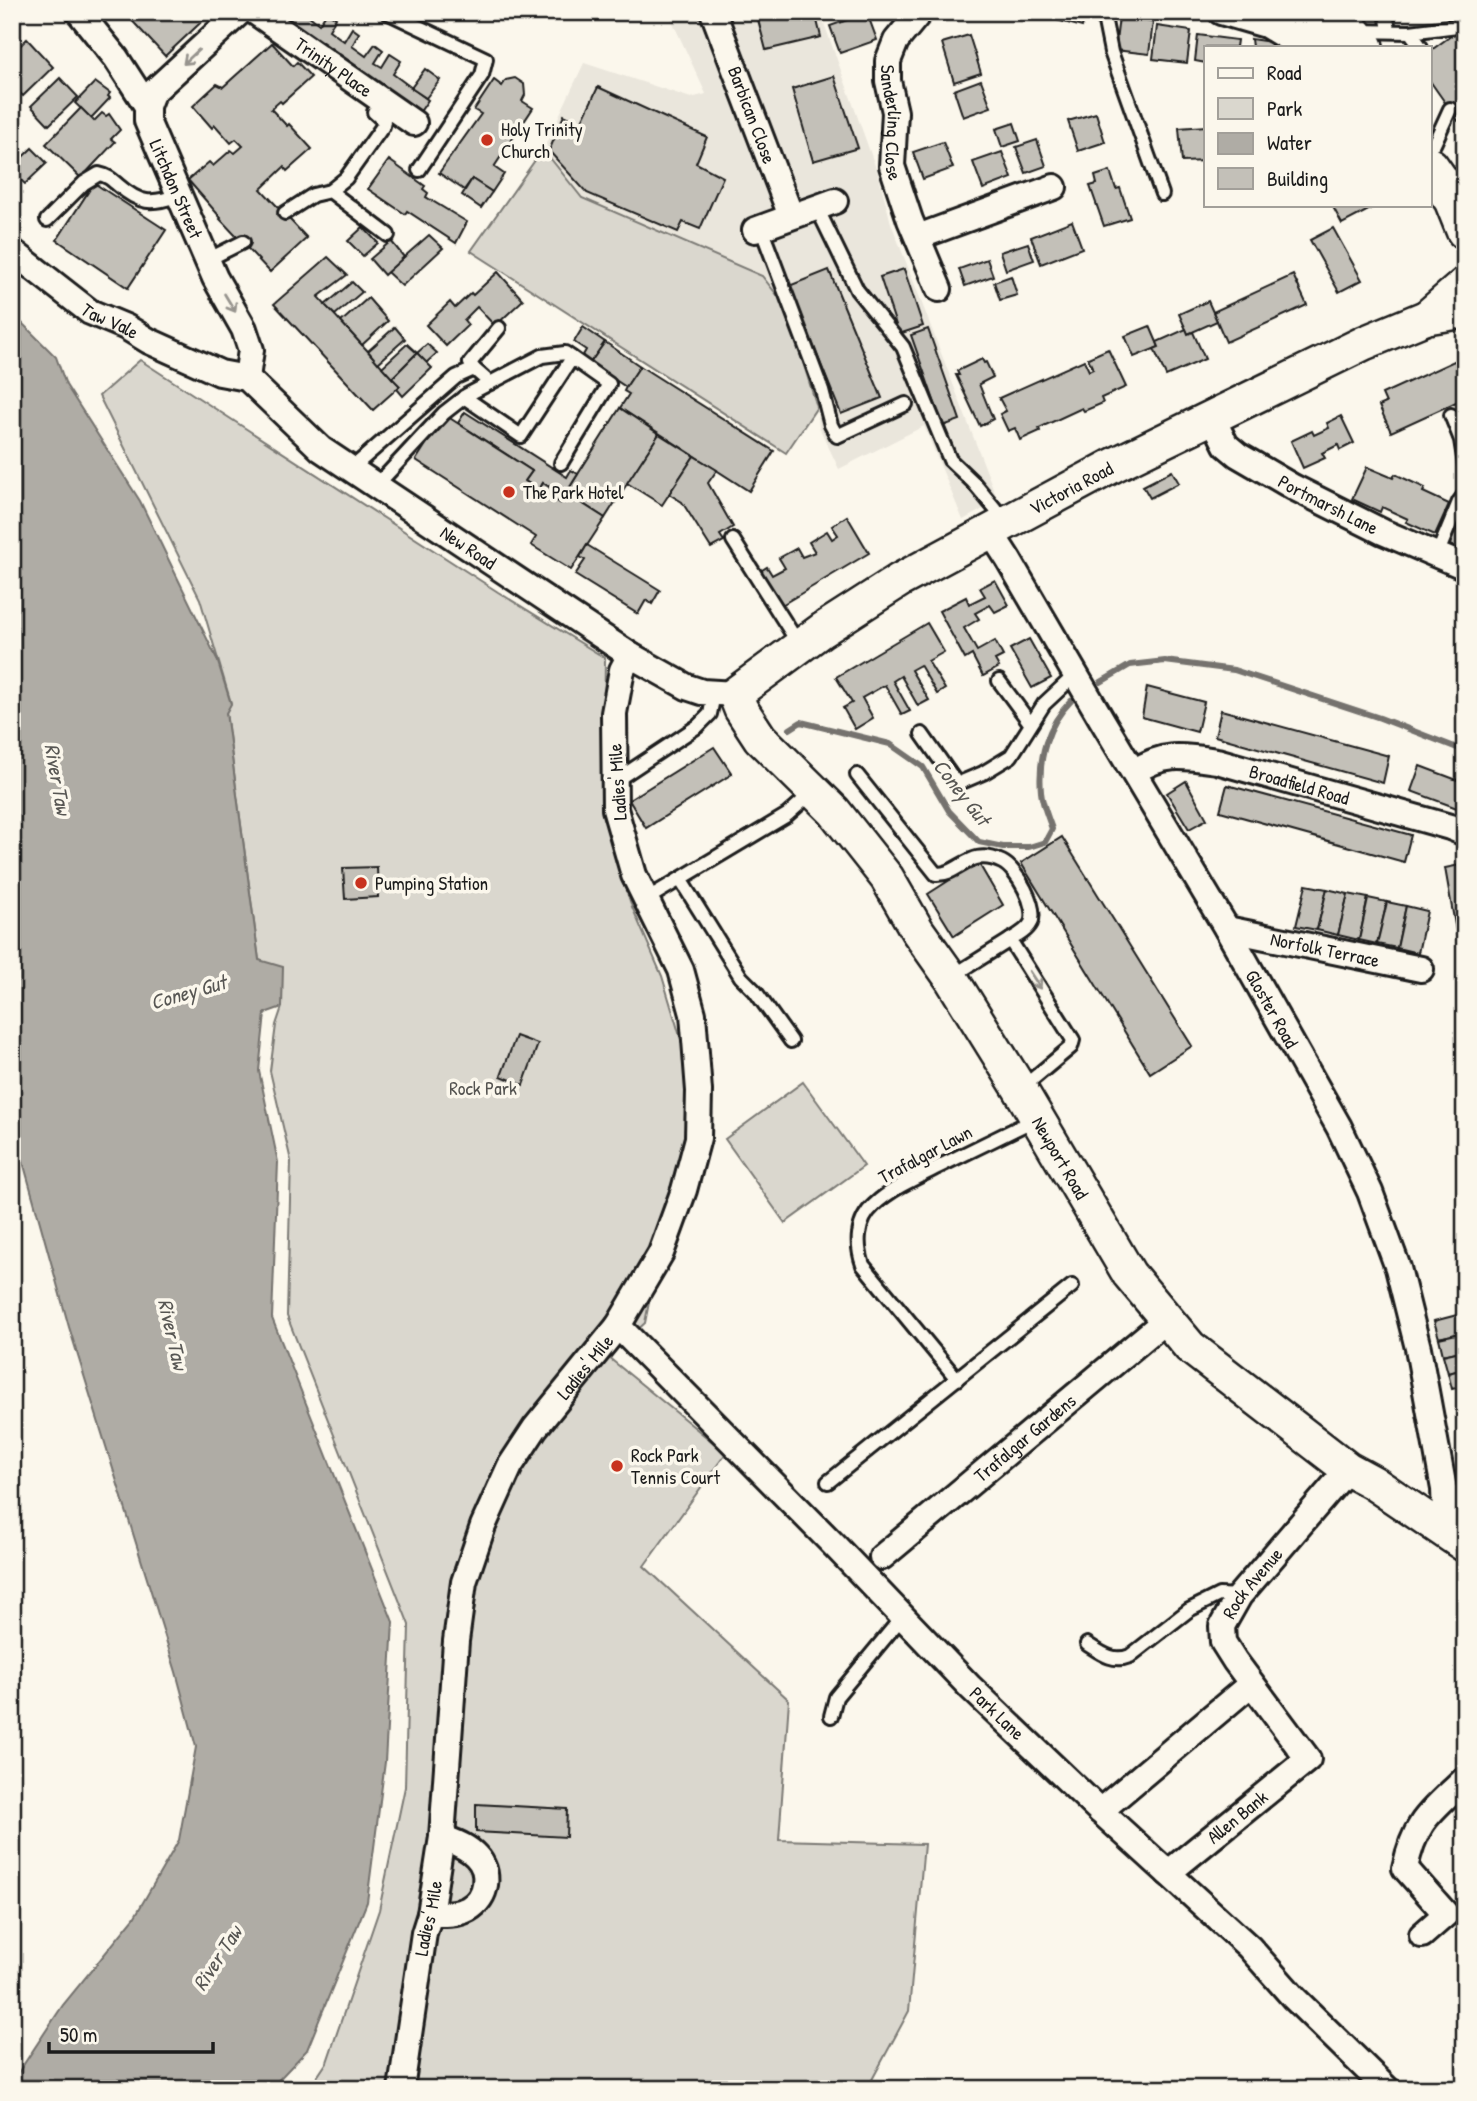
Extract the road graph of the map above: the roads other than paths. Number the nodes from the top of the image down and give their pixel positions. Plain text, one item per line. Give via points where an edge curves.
1 (79, 12) edge
2 (240, 12) edge
3 (255, 12) edge
4 (387, 12) edge
5 (713, 12) edge
6 (920, 12) edge
7 (1102, 12) edge
8 (1221, 12) edge
9 (1386, 12) edge
10 (1465, 24) edge
11 (1410, 32) junction
12 (1295, 34) edge
13 (1354, 34) edge
14 (1420, 46) edge
15 (147, 106) junction
16 (374, 112) dead end
17 (414, 123) dead end
18 (1436, 139) edge
19 (419, 170) dead end
20 (1465, 183) edge
21 (1054, 187) dead end
22 (330, 191) junction
23 (1162, 194) dead end
24 (178, 195) junction
25 (826, 204) joint
26 (285, 213) dead end
27 (791, 216) junction
28 (47, 220) dead end
29 (758, 229) joint
30 (1465, 230) edge
31 (388, 235) dead end
32 (918, 237) junction
33 (243, 242) dead end
34 (12, 251) edge
35 (207, 260) junction
36 (1465, 284) edge
37 (939, 289) dead end
38 (1465, 311) edge
39 (1427, 317) junction
40 (499, 328) dead end
41 (572, 358) junction
42 (474, 369) junction
43 (247, 378) junction
44 (490, 383) junction
45 (464, 397) junction
46 (906, 404) dead end
47 (1451, 415) dead end
48 (1212, 417) junction
49 (562, 463) dead end
50 (1465, 464) edge
51 (351, 469) junction
52 (377, 485) junction
53 (1465, 494) edge
54 (998, 527) junction
55 (733, 540) dead end
56 (1437, 555) junction
57 (1465, 567) edge
58 (800, 646) junction
59 (630, 654) junction
60 (1075, 675) junction
61 (999, 681) dead end
62 (725, 694) junction
63 (1030, 723) junction
64 (922, 734) dead end
65 (1134, 772) junction
66 (857, 775) dead end
67 (615, 781) junction
68 (814, 791) junction
69 (1465, 833) edge
70 (680, 879) junction
71 (645, 900) junction
72 (1227, 929) junction
73 (1010, 940) junction
74 (1422, 969) dead end
75 (951, 978) junction
76 (791, 1041) dead end
77 (1020, 1090) junction
78 (1036, 1119) junction
79 (1072, 1286) dead end
80 (1167, 1320) junction
81 (618, 1326) junction
82 (957, 1379) junction
83 (1348, 1469) junction
84 (828, 1482) dead end
85 (1452, 1536) edge
86 (882, 1557) dead end
87 (1239, 1596) junction
88 (903, 1616) junction
89 (1087, 1644) dead end
90 (1251, 1684) junction
91 (831, 1716) dead end
92 (1308, 1759) joint
93 (1465, 1779) edge
94 (1100, 1811) junction
95 (442, 1837) junction
96 (1168, 1873) junction
97 (430, 1914) junction
98 (1422, 1935) dead end
99 (401, 2089) edge
100 (1387, 2089) edge

1 - 15 street, Litchdon Street
2 -> 15 street via 152,93
3 - 17 street, Trinity Place
4 - 19 lane via 486,59 482,75
5 - 27 street, Barbican Close
6 - 32 street, Sanderling Close via 896,41 888,69 895,112 892,166
7 - 23 lane via 1111,52
8 - 12 street
9 - 13 lane
10 - 11 lane
11 - 13 lane
11 - 14 lane
12 - 13 main road
15 - 24 street, Litchdon Street via 147,121
16 - 22 lane via 384,121 383,126 346,178
18 - 20 main road
18 - 30 main road
21 - 32 street
22 - 26 lane via 313,195
22 - 31 lane
24 - 28 lane via 147,202 99,174
24 - 35 street, Litchdon Street
25 - 27 street
25 - 54 lane via 857,290 903,346 950,460 973,482
27 - 29 street
29 - 46 lane via 837,436
32 - 37 street, Sanderling Close
33 - 35 lane
34 - 43 street, Taw Vale via 90,312 220,373
35 -> 43 street, Litchdon Street via 251,349
36 - 39 street, Victoria Road
38 - 39 street, Victoria Road
39 - 48 street, Victoria Road
40 - 42 lane via 470,363
41 - 44 lane via 565,353 542,356
41 - 45 lane via 521,436
41 - 49 lane via 609,384
42 - 44 lane
42 - 51 lane via 456,377
43 - 51 street, New Road via 305,435
44 - 45 lane
45 - 52 lane
47 - 50 lane
48 - 54 street, Victoria Road
48 - 56 street, Portmarsh Lane via 1226,445 1238,456
51 - 52 street, New Road
52 - 59 street, New Road
53 - 56 lane
54 - 58 street, Victoria Road via 900,580
54 - 60 street, Gloster Road via 1008,559
55 - 58 lane
56 - 57 street, Portmarsh Lane
58 - 62 street, Victoria Road
59 - 62 street, New Road via 687,687
59 - 67 street, Ladies' Mile via 622,670 614,713
60 - 63 lane
60 - 65 street, Gloster Road
61 - 63 lane
62 - 67 lane via 698,726
62 - 68 street, Newport Road via 760,738
63 - 64 lane via 1011,756 957,784
65 - 69 street, Broadfield Road via 1164,757 1217,761
65 - 72 street, Gloster Road
66 - 73 lane via 936,874 943,875 972,858 1003,862 1017,872 1032,909 1031,923
67 - 71 street, Ladies' Mile via 615,809 623,844
68 - 70 lane via 787,815
68 - 75 street, Newport Road via 871,856
70 - 71 lane
70 - 76 lane via 741,976
71 - 81 street, Ladies' Mile via 681,970 693,1014 698,1138 661,1253
72 - 74 street, Norfolk Terrace
72 - 85 street, Gloster Road via 1339,1127 1390,1244 1418,1348
73 - 75 lane
73 -> 77 lane via 1073,1040 1071,1047
75 - 77 street, Newport Road
77 - 78 street, Newport Road
78 - 80 street, Newport Road via 1129,1275
78 - 82 lane, Trafalgar Lawn via 908,1182 872,1206 858,1236 863,1265
79 - 82 lane
80 - 83 street, Newport Road via 1190,1347
80 - 86 street, Trafalgar Gardens
81 - 88 street, Park Lane
81 - 95 street, Ladies' Mile via 535,1428 510,1466 483,1526 464,1582 456,1641
82 - 84 lane
83 - 85 street, Newport Road
83 - 87 street, Rock Avenue
87 - 89 lane via 1219,1595 1189,1610 1121,1660
87 - 90 street, Rock Avenue via 1222,1626 1223,1642
88 - 91 lane via 836,1697
88 - 94 street, Park Lane
90 - 92 street, Rock Avenue
90 - 94 street
92 - 96 street, Allen Bank
93 - 98 street via 1421,1821 1410,1843 1405,1868 1446,1914
94 - 96 street, Park Lane
95 - 97 street, Ladies' Mile
95 - 97 street via 477,1856 486,1880 477,1903 467,1910
96 - 100 street, Park Lane via 1249,1947
97 - 99 street, Ladies' Mile

